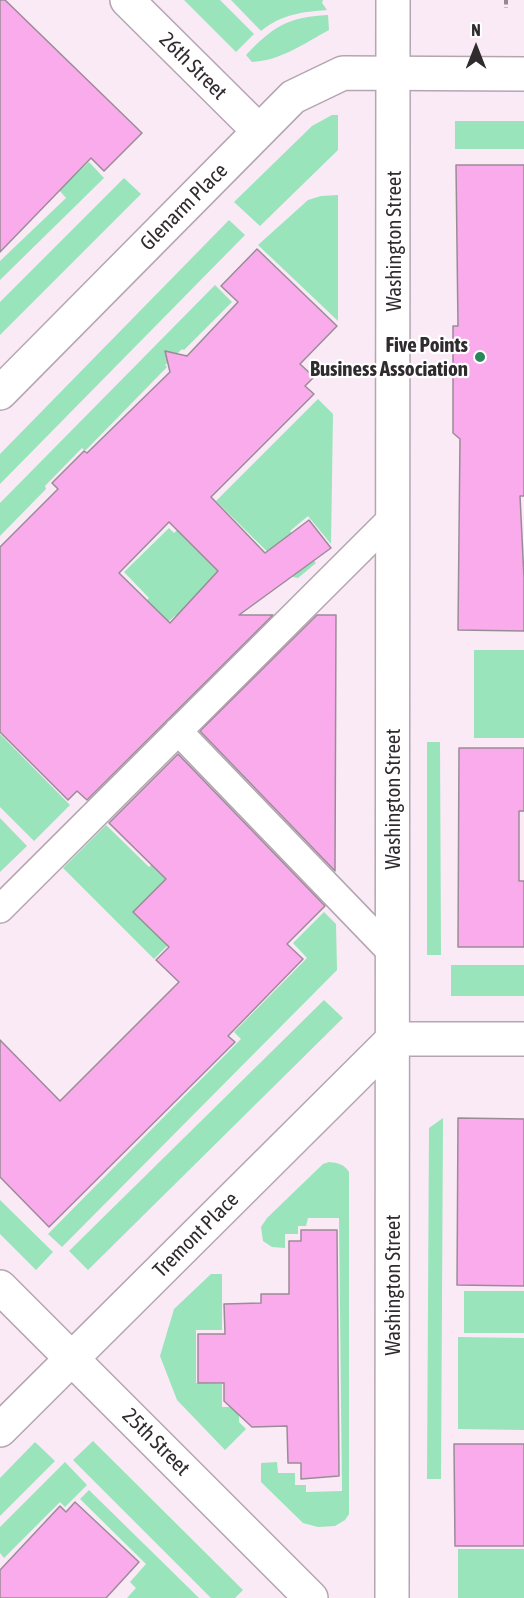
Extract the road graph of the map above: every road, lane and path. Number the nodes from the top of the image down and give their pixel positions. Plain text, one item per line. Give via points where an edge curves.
1 (127, 0) edge
2 (393, 0) edge
3 (506, 0) edge
4 (506, 8) dead end
5 (394, 74) junction
6 (524, 74) edge
7 (259, 131) junction
8 (0, 393) edge
9 (393, 517) junction
10 (178, 731) junction
11 (0, 909) edge
12 (393, 954) junction
13 (393, 1039) junction
14 (524, 1039) edge
15 (0, 1287) edge
16 (72, 1359) junction
17 (0, 1430) edge
18 (311, 1598) edge
19 (392, 1598) edge

1 - 7 street, 26th Street
2 - 5 street, Washington Street
3 - 4 path
5 - 6 street, Glenarm Place
5 - 7 street, Glenarm Place via 343,73 292,97
5 - 9 street, Washington Street
7 - 8 street, Glenarm Place
9 - 10 lane
9 - 12 street, Washington Street
10 - 11 lane
10 - 12 lane
12 - 13 street, Washington Street
13 - 14 street
13 - 16 street, Tremont Place
13 - 19 street, Washington Street
15 - 16 street, 25th Street
16 - 17 street, Tremont Place
16 - 18 street, 25th Street

